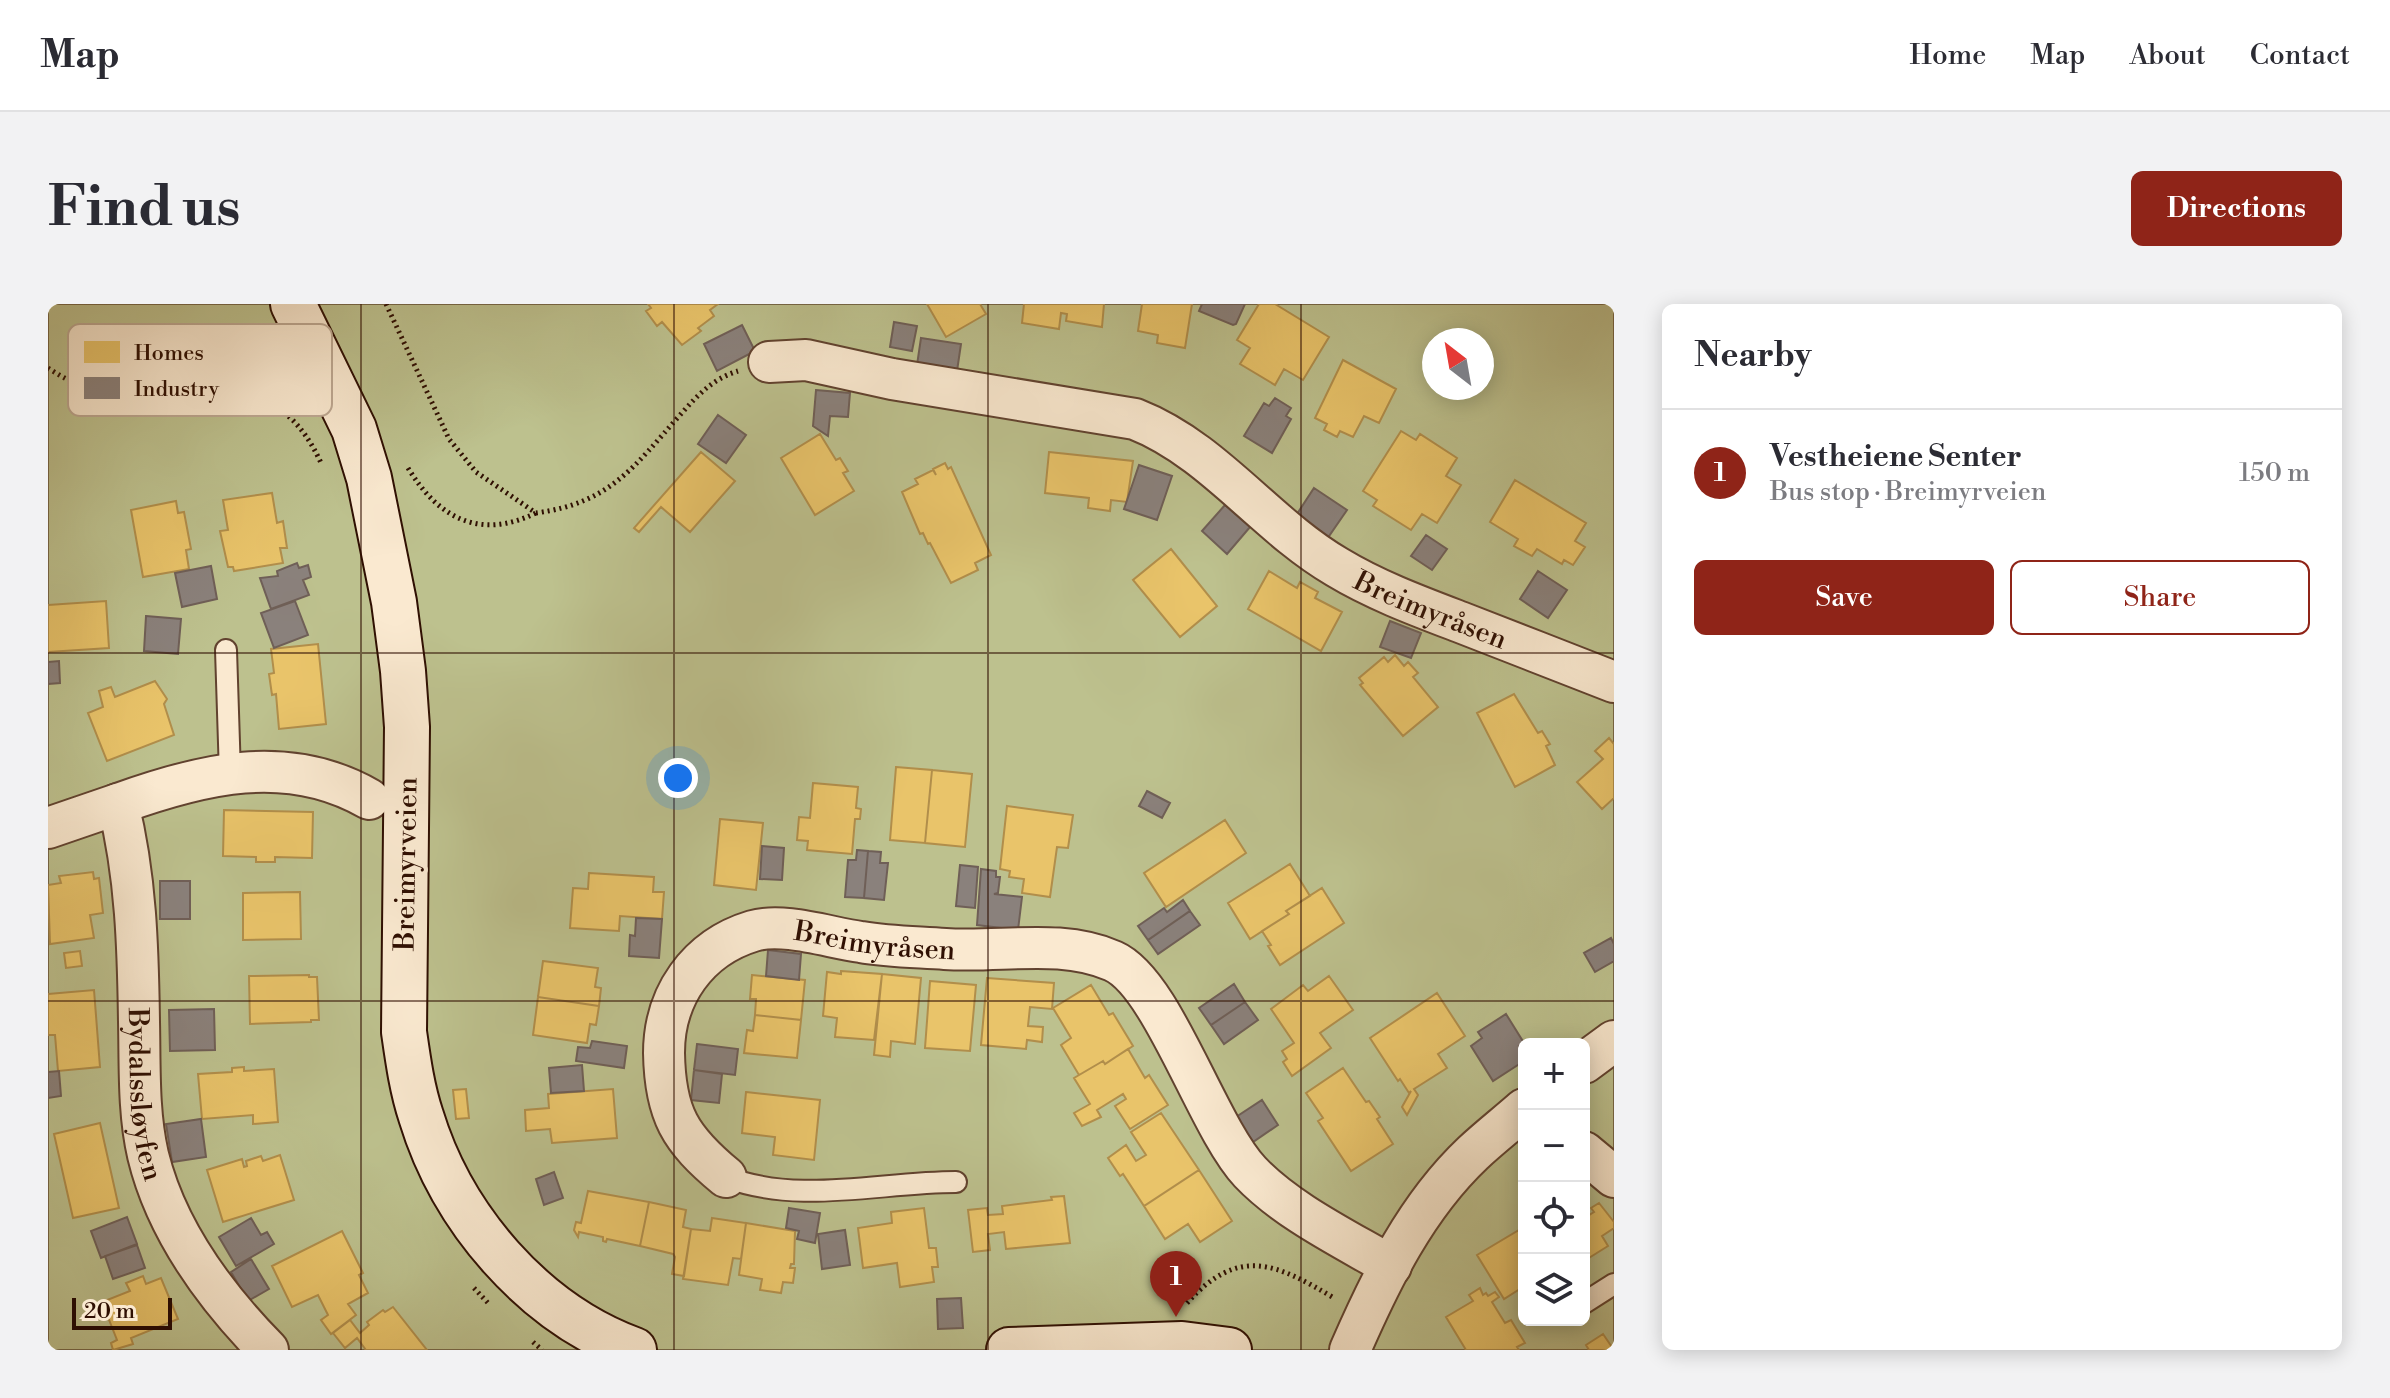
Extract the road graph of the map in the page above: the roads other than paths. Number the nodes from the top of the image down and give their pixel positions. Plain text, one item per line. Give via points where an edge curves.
1 (293, 304) edge
2 (303, 324) edge
3 (769, 362) road end
4 (332, 381) edge
5 (226, 650) dead end
6 (1614, 682) edge
7 (230, 774) junction
8 (369, 799) dead end
9 (118, 804) junction
10 (48, 828) edge
11 (1614, 1041) edge
12 (1590, 1059) edge
13 (1523, 1110) edge
14 (1590, 1157) edge
15 (726, 1177) joint
16 (1614, 1177) edge
17 (956, 1182) dead end
18 (1391, 1266) junction
19 (1614, 1284) edge
20 (1590, 1299) edge
21 (1357, 1334) edge
22 (268, 1350) edge
23 (634, 1350) edge
24 (1009, 1350) edge
25 (1229, 1350) edge

1 - 2 street, Breimyrveien
3 - 6 street, Breimyråsen via 806,360 1148,424 1186,446 1302,545 1337,568
4 - 23 street, Breimyrveien via 369,478 403,671 404,1032 421,1118 462,1205 514,1270 581,1324
5 - 7 lane
7 - 8 street via 302,774
7 - 9 street via 175,783
9 - 10 street
9 - 22 street, Bydalssløyfen via 135,889 147,1153 157,1187 195,1262
11 - 12 street
13 - 18 street via 1442,1187
14 - 16 street
15 - 17 lane, Breimyråsen via 763,1188 812,1192
15 - 18 street, Breimyråsen via 695,1151 677,1123 664,1073 671,1005 690,972 715,950 755,931 798,930 863,943 949,950 1092,953 1117,963 1142,988 1223,1135 1249,1171 1278,1197
18 - 21 street
19 - 20 lane
24 - 25 street via 1182,1344

